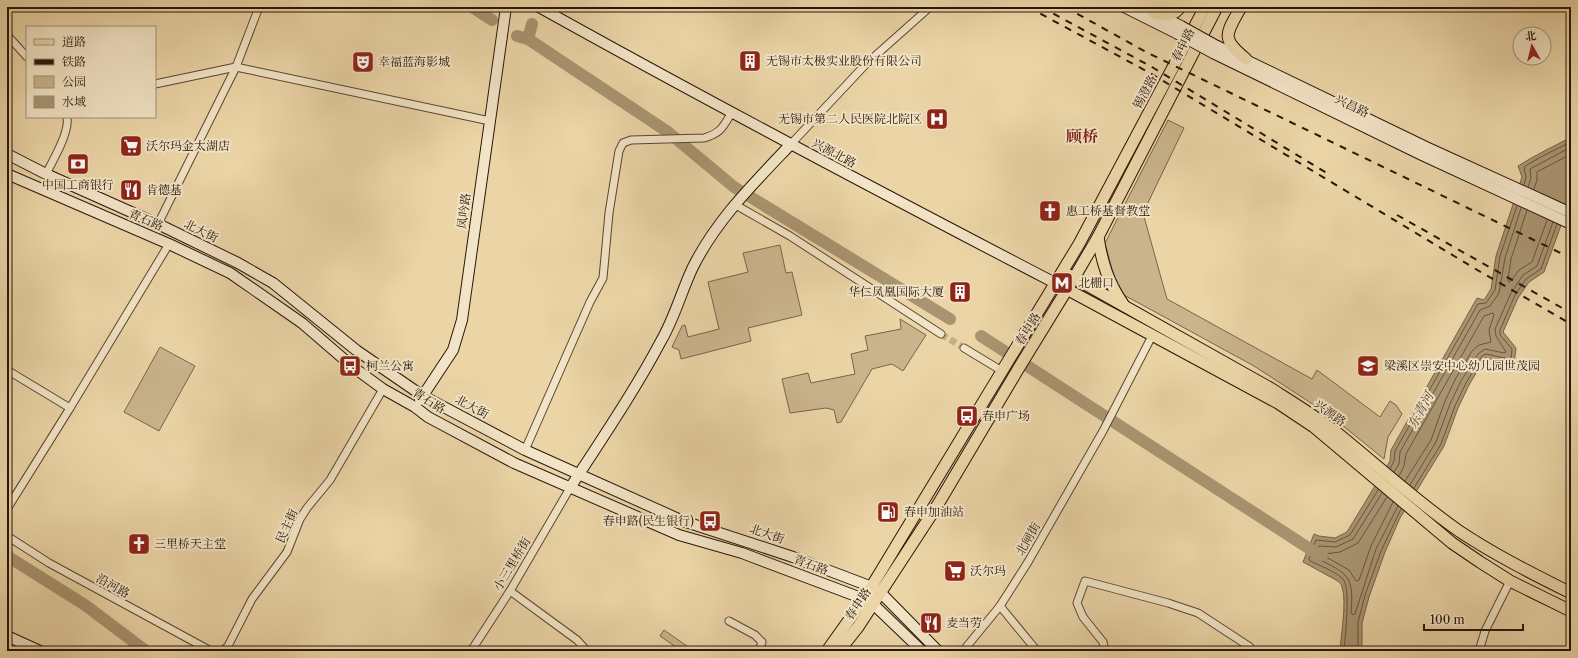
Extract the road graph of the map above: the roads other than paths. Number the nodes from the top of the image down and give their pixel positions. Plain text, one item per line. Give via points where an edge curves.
1 (259, 7) edge
2 (506, 7) edge
3 (539, 7) edge
4 (930, 7) edge
5 (1124, 7) edge
6 (1142, 7) edge
7 (1180, 7) edge
8 (1205, 7) edge
9 (1217, 7) edge
10 (1241, 7) edge
11 (1154, 12) junction
12 (1180, 30) junction
13 (7, 35) edge
14 (1215, 49) junction
15 (26, 56) edge
16 (1246, 60) junction
17 (236, 67) junction
18 (156, 84) edge
19 (732, 112) junction
20 (67, 118) edge
21 (490, 121) junction
22 (791, 144) junction
23 (1130, 148) joint
24 (7, 154) edge
25 (7, 174) edge
26 (46, 174) junction
27 (1486, 180) junction
28 (737, 201) junction
29 (1571, 213) edge
30 (158, 224) junction
31 (1571, 224) edge
32 (1098, 237) junction
33 (169, 244) junction
34 (1062, 272) junction
35 (1074, 278) junction
36 (1055, 283) junction
37 (1067, 290) junction
38 (1124, 306) junction
39 (941, 334) tunnel mouth
40 (1152, 336) junction
41 (964, 348) tunnel mouth
42 (1005, 367) junction
43 (7, 370) edge
44 (383, 389) junction
45 (423, 396) junction
46 (415, 407) junction
47 (70, 408) junction
48 (525, 450) junction
49 (1369, 466) junction
50 (578, 475) junction
51 (570, 488) junction
52 (7, 509) edge
53 (7, 536) edge
54 (1510, 581) junction
55 (876, 590) junction
56 (510, 591) junction
57 (1571, 592) edge
58 (869, 601) junction
59 (1000, 606) junction
60 (1571, 611) edge
61 (729, 621) dead end
62 (7, 636) edge
63 (40, 651) edge
64 (211, 651) edge
65 (223, 651) edge
66 (472, 651) edge
67 (587, 651) edge
68 (759, 651) edge
69 (827, 651) edge
70 (838, 651) edge
71 (922, 651) edge
72 (938, 651) edge
73 (963, 651) edge
74 (1037, 651) edge
75 (1105, 651) edge
76 (1251, 651) edge
77 (1479, 651) edge

1 - 17 street
2 - 21 main road, 凤吟路
3 - 19 main road, 兴源北路
4 - 22 street via 866,64
5 - 12 main road, 兴昌路
6 - 11 main road, 兴昌路
7 - 11 main road via 1178,11 1167,15
8 - 23 main road, 锡澄路
9 - 32 main road, 春申路
10 - 16 main road via 1229,28 1228,38 1232,48
11 - 12 main road, 兴昌路
12 - 14 main road, 兴昌路, bridge
13 - 15 street
14 - 16 main road, 兴昌路
14 - 27 main road, 兴昌路
16 - 27 main road, 兴昌路
17 - 18 street
17 - 21 street
17 - 30 street
19 - 22 main road, 兴源北路
19 - 48 street via 722,130 715,135 691,139 631,140 623,143 619,151 609,213 603,278
20 - 26 street via 64,135
21 - 45 main road, 凤吟路 via 462,320 454,350
22 - 28 main road
22 - 36 main road, 兴源北路
23 - 34 main road, 春申路
24 - 26 main road, 北大街
25 - 33 main road, 青石路
26 - 30 main road, 北大街
27 - 29 main road, 兴昌路
27 - 31 main road, 兴昌路
28 - 39 street
28 - 50 main road via 692,268 662,340
30 - 45 main road, 北大街 via 273,283 356,350
32 - 35 main road, 春申路
32 - 38 main road via 1105,270 1112,288
33 - 44 main road, 青石路 via 230,273 302,323
33 - 47 street
34 - 35 main road, 兴源路
34 - 36 main road, 春申路
35 - 37 main road, 春申路
35 - 38 main road, 兴源路
36 - 37 main road, 兴源路
36 - 42 main road, 春申路
37 - 40 main road, 兴源路
37 - 55 main road, 春申路 via 937,506
38 - 49 main road, 兴源路 via 1276,392 1334,431
40 - 49 main road, 兴源路 via 1278,403
40 - 59 street, 北闸街 via 1103,431
41 - 42 street
42 - 55 main road, 春申路
43 - 47 street
44 - 46 main road, 青石路
44 - 65 street, 民主街 via 330,480 300,519 287,552 252,599
45 - 46 main road, 凤吟路
45 - 48 main road, 北大街
46 - 51 main road, 青石路 via 428,417 514,463
47 - 52 street
48 - 50 main road, 北大街
49 - 54 main road via 1452,544
49 - 57 main road, 兴源路 via 1460,531 1516,566
50 - 51 main road
50 - 55 main road, 北大街 via 683,521 793,557
51 - 56 street, 小三里桥街
51 - 58 main road, 青石路 via 679,535 742,553
53 - 64 street, 沿河路 via 49,563
54 - 60 main road
54 - 77 street via 1485,631
55 - 58 main road, 春申路
55 - 72 main road, 北大街
56 - 66 street, 小三里桥街
56 - 67 street via 577,640
58 - 69 main road, 春申路
58 - 70 main road, 春申路 via 858,628
58 - 71 main road
59 - 73 street, 北闸街
59 - 74 street
61 - 68 street via 755,635 762,642
62 - 63 main road
75 - 76 street via 1103,642 1083,618 1077,604 1085,581 1198,613 1250,647

